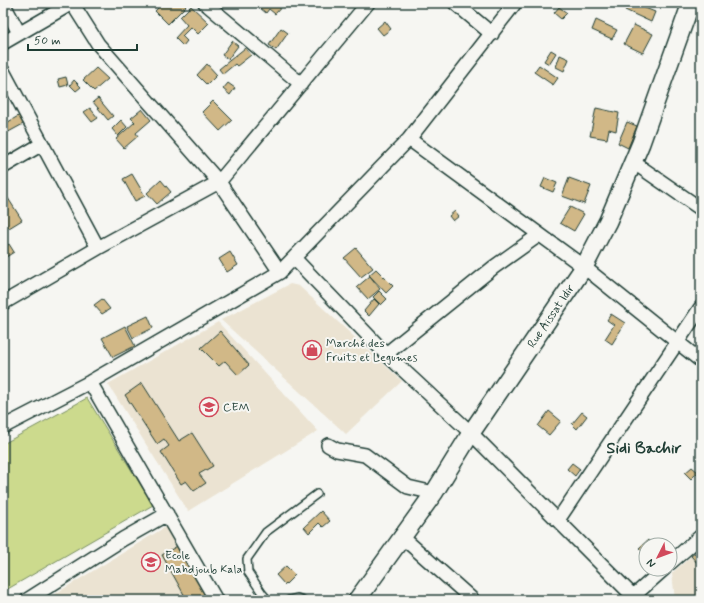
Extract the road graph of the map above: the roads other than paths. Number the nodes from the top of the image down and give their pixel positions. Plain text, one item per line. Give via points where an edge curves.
1 (3, 3) edge
2 (72, 3) edge
3 (368, 3) edge
4 (454, 3) edge
5 (515, 3) edge
6 (691, 3) edge
7 (209, 4) edge
8 (19, 33) junction
9 (492, 34) junction
10 (3, 43) edge
11 (3, 71) edge
12 (301, 84) junction
13 (409, 139) junction
14 (42, 144) junction
15 (633, 162) junction
16 (3, 167) edge
17 (219, 182) junction
18 (701, 209) edge
19 (539, 235) junction
20 (98, 248) junction
21 (294, 258) junction
22 (584, 267) junction
23 (280, 272) junction
24 (3, 303) edge
25 (701, 308) edge
26 (677, 342) junction
27 (386, 354) junction
28 (701, 361) edge
29 (90, 382) junction
30 (3, 427) edge
31 (471, 433) junction
32 (328, 445) dead end
33 (434, 493) junction
34 (317, 494) dead end
35 (167, 514) junction
36 (558, 520) junction
37 (402, 536) junction
38 (701, 536) edge
39 (678, 556) edge
40 (656, 577) edge
41 (634, 599) edge
42 (27, 600) edge
43 (216, 600) edge
44 (268, 600) edge
45 (289, 600) edge
46 (303, 600) edge
47 (357, 600) edge
48 (472, 600) edge

1 - 8 street
2 - 8 street
2 - 17 street via 98,44
3 - 12 street
4 - 9 street
5 - 9 street
6 - 15 street, Rue Aissat Idir
7 - 12 street
8 - 10 street
9 - 13 street
11 - 14 street
12 - 17 street
13 - 19 street
13 - 21 street
14 - 16 street
14 - 20 street
15 - 18 street
15 - 22 street, Rue Aissat Idir via 608,221
17 - 20 street
17 - 23 street
19 - 22 street
19 - 27 street via 494,267
20 - 24 street
21 - 23 street
21 - 27 street
22 - 26 street
22 - 31 street, Rue Aissat Idir
23 - 29 street
25 - 26 street
26 - 28 street
26 - 36 street
27 - 31 street
29 - 30 street
29 - 35 street
31 - 33 street, Rue Aissat Idir
31 - 36 street
32 - 33 street via 337,450 365,455 408,487
33 - 37 street, Rue Aissat Idir
34 - 44 lane via 266,532 247,559 248,572
35 - 42 street
35 - 43 street
36 - 41 street
37 - 47 street, Rue Aissat Idir
37 - 48 street
38 - 39 street
40 - 41 street
45 - 46 lane

